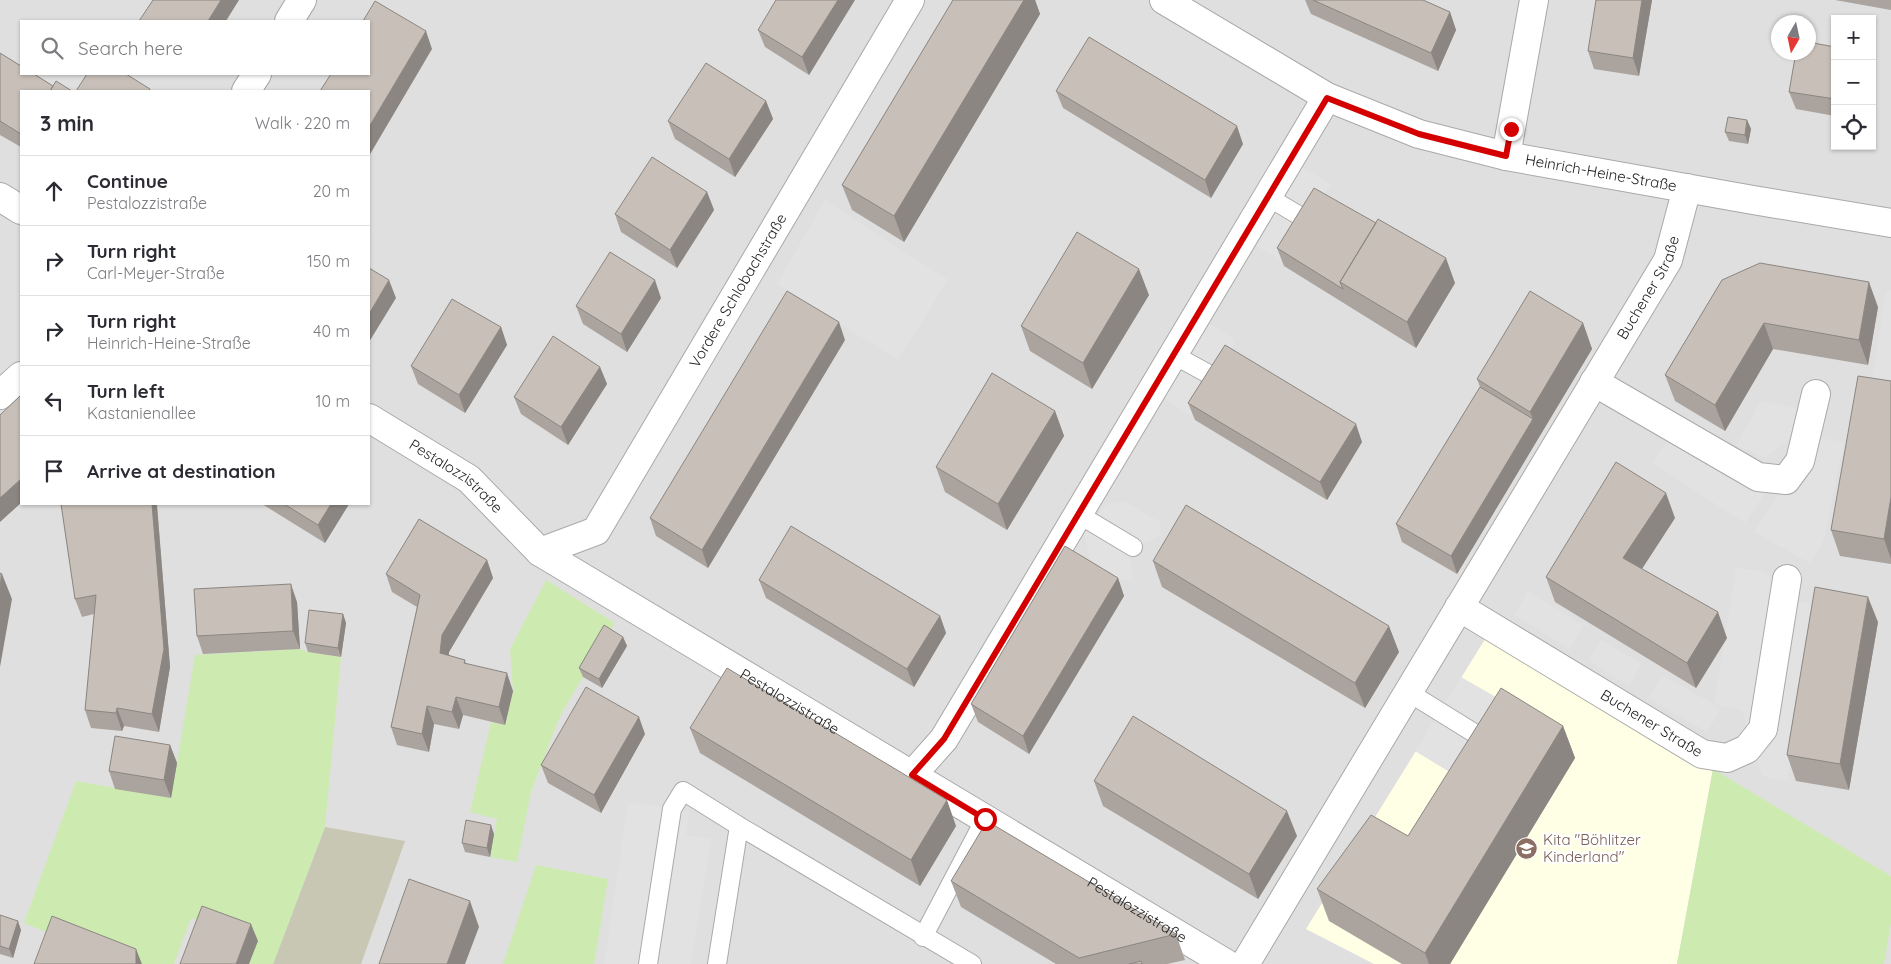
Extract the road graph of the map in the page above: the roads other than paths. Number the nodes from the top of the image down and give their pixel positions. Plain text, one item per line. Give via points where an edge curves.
1 (302, 0) edge
2 (910, 0) edge
3 (1164, 0) edge
4 (1534, 0) edge
5 (290, 20) edge
6 (255, 75) edge
7 (247, 90) edge
8 (1327, 98) junction
9 (1506, 156) junction
10 (1687, 188) junction
11 (0, 197) edge
12 (1268, 197) junction
13 (20, 209) edge
14 (1305, 219) edge
15 (1891, 223) edge
16 (1174, 355) junction
17 (20, 377) edge
18 (1214, 377) edge
19 (1594, 382) junction
20 (1816, 394) dead end
21 (0, 396) edge
22 (370, 419) edge
23 (1078, 514) junction
24 (1133, 547) dead end
25 (540, 552) junction
26 (1787, 579) dead end
27 (1459, 607) junction
28 (1408, 692) junction
29 (1487, 741) edge
30 (912, 775) junction
31 (985, 819) junction
32 (739, 826) junction
33 (923, 936) junction
34 (648, 964) edge
35 (717, 964) edge
36 (972, 964) edge
37 (1227, 964) edge
38 (1245, 964) edge

1 - 5 street
2 - 25 street, Vordere Schlobachstraße via 596,531
3 - 8 street, Heinrich-Heine-Straße
4 - 9 street
6 - 7 street
8 - 9 street, Heinrich-Heine-Straße via 1419,134
8 - 12 street
9 - 10 street, Heinrich-Heine-Straße
10 - 15 street, Heinrich-Heine-Straße
10 - 19 street, Buchener Straße via 1668,260
11 - 13 street
12 - 14 lane
12 - 16 street
16 - 18 lane
16 - 23 street
17 - 21 street
19 - 20 street via 1758,477 1786,480 1800,461
19 - 27 street, Buchener Straße
22 - 25 street, Pestalozzistraße via 469,479
23 - 24 lane
23 - 30 street via 944,739
25 - 30 street, Pestalozzistraße
26 - 27 street, Buchener Straße via 1763,729 1747,749 1727,758 1702,754
27 - 28 street, Buchener Straße
28 - 29 lane
28 - 38 street, Buchener Straße
30 - 31 street, Pestalozzistraße
31 - 33 lane
31 - 37 street, Pestalozzistraße
32 - 33 lane
32 - 34 lane via 683,791 672,809
32 - 35 lane
33 - 36 lane

